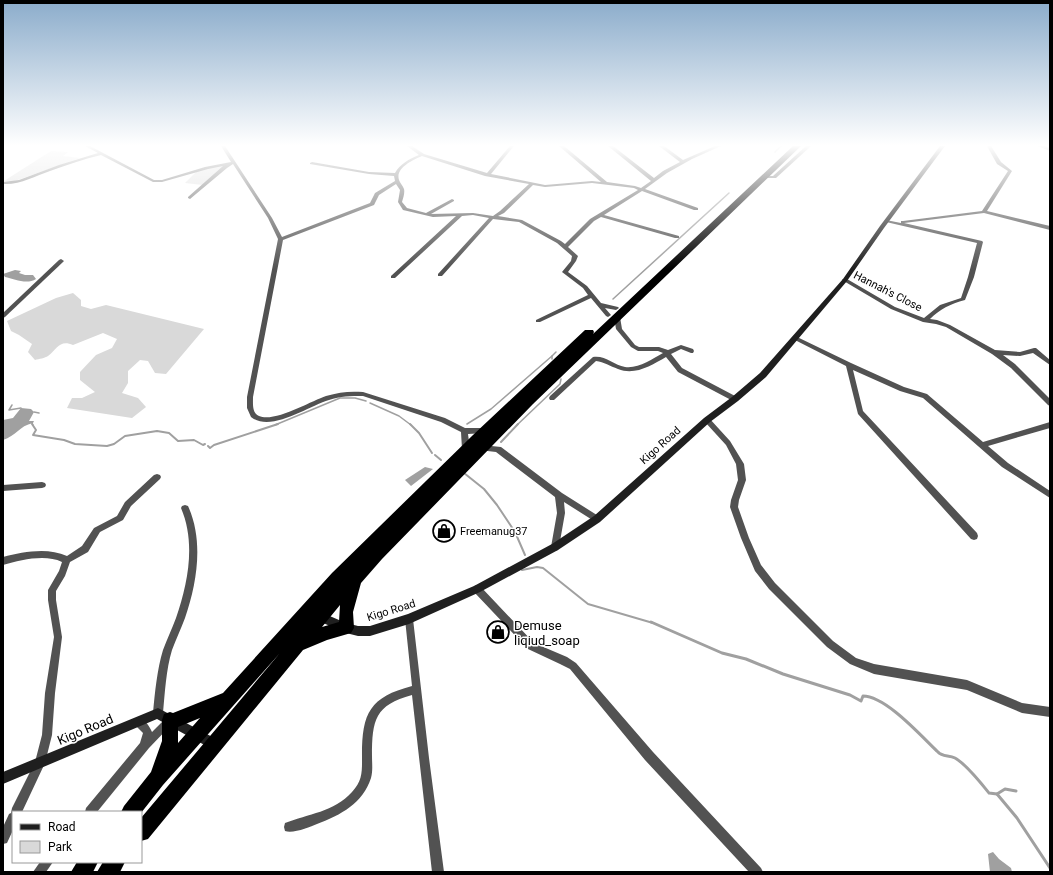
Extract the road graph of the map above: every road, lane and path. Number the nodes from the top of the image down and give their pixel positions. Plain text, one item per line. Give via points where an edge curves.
1 (203, 187) edge
2 (249, 187) edge
3 (386, 187) edge
4 (401, 187) edge
5 (529, 187) edge
6 (629, 187) edge
7 (646, 187) edge
8 (745, 187) edge
9 (754, 187) edge
10 (912, 187) edge
11 (1000, 187) edge
12 (643, 189) junction
13 (190, 198) dead end
14 (452, 200) dead end
15 (696, 209) dead end
16 (984, 212) junction
17 (426, 215) junction
18 (460, 215) junction
19 (600, 215) junction
20 (493, 217) junction
21 (886, 221) junction
22 (896, 223) junction
23 (1050, 228) edge
24 (677, 237) dead end
25 (281, 239) junction
26 (566, 246) junction
27 (61, 260) dead end
28 (440, 275) dead end
29 (393, 277) dead end
30 (845, 280) junction
31 (592, 295) junction
32 (612, 315) junction
33 (3, 316) edge
34 (538, 321) dead end
35 (926, 321) junction
36 (796, 338) junction
37 (691, 351) dead end
38 (994, 352) junction
39 (668, 353) junction
40 (1050, 363) edge
41 (849, 365) junction
42 (552, 398) dead end
43 (735, 400) junction
44 (1050, 403) edge
45 (707, 420) junction
46 (1050, 424) edge
47 (464, 431) junction
48 (491, 438) junction
49 (983, 445) junction
50 (466, 449) junction
51 (157, 477) dead end
52 (42, 485) dead end
53 (3, 488) edge
54 (1050, 494) edge
55 (559, 495) junction
56 (185, 508) dead end
57 (597, 520) junction
58 (974, 536) dead end
59 (555, 547) junction
60 (67, 560) junction
61 (3, 561) edge
62 (355, 580) junction
63 (477, 589) junction
64 (314, 614) junction
65 (409, 619) junction
66 (346, 628) junction
67 (297, 644) junction
68 (417, 689) junction
69 (228, 700) junction
70 (1050, 712) edge
71 (167, 718) junction
72 (138, 722) junction
73 (198, 734) junction
74 (214, 744) junction
75 (144, 747) junction
76 (40, 763) junction
77 (3, 778) edge
78 (157, 779) junction
79 (16, 811) edge
80 (91, 811) edge
81 (131, 811) edge
82 (12, 820) edge
83 (289, 828) dead end
84 (142, 831) edge
85 (3, 839) edge
86 (46, 863) edge
87 (88, 863) edge
88 (115, 863) edge
89 (39, 872) edge
90 (81, 872) edge
91 (107, 872) edge
92 (438, 872) edge
93 (757, 872) edge

1 - 13 street
2 - 25 street
3 - 25 street via 377,194 372,204
4 - 17 street via 400,202 403,207
5 - 20 street
6 - 12 street
7 - 12 street
8 - 32 highway
9 - 32 highway
10 - 21 street, Kigo Road
11 - 16 street
12 - 15 street
12 - 19 street
14 - 17 street
16 - 22 street
16 - 23 street
17 - 18 street
18 - 20 street
18 - 29 street
19 - 24 street
19 - 26 street
20 - 26 street via 525,223
20 - 28 street
21 - 22 street
21 - 30 street, Kigo Road
22 - 35 street, Hannah's Close via 980,242 963,300 944,305
25 - 47 street via 248,408 251,414 255,418 271,420 337,395 354,393 443,420
26 - 31 street via 575,256 566,272 583,284
27 - 33 street
30 - 35 street, Hannah's Close via 893,308
30 - 36 street, Kigo Road
31 - 32 street
31 - 34 street
32 - 39 street via 635,348 659,349
32 - 48 highway
32 - 48 highway via 602,331
35 - 38 street via 948,326
36 - 41 street
36 - 43 street, Kigo Road via 763,375
37 - 39 street via 681,347
38 - 40 street via 1018,354 1034,350
38 - 44 street via 1013,366
39 - 42 street via 635,368 626,369 595,359
39 - 43 street via 680,370
41 - 49 street via 902,389 925,396
41 - 58 street via 860,412
43 - 45 street, Kigo Road
45 - 57 street, Kigo Road
45 - 70 street via 728,443 740,464 742,480 734,507 758,568 772,586 830,644 853,661 874,669 967,685 1022,708
46 - 49 street
47 - 48 street
47 - 50 street
48 - 50 highway
48 - 55 street
48 - 62 highway
49 - 54 street via 1005,464
50 - 64 highway via 338,578
51 - 60 street via 128,504 120,518 97,530 85,549
52 - 53 street
55 - 57 street
55 - 59 street via 561,513
56 - 71 street via 192,529 191,569 180,618 167,651
57 - 59 street, Kigo Road
59 - 63 street, Kigo Road
60 - 61 street via 34,555
60 - 76 street via 52,590 58,637 47,735
62 - 64 highway
62 - 66 highway via 346,612
63 - 65 street, Kigo Road
63 - 93 street via 531,646 573,666 649,756
64 - 66 street, Kigo Road
64 - 67 highway
64 - 69 highway
65 - 66 street, Kigo Road via 370,631
65 - 68 street
66 - 67 highway via 327,632
67 - 74 highway
68 - 83 street via 387,700 376,708 369,728 367,776 359,792 334,812
68 - 92 street
69 - 71 highway
69 - 73 highway
71 - 72 street, Kigo Road
71 - 73 street
71 - 75 street
71 - 78 highway via 170,741
72 - 75 street via 145,726 148,733
72 - 76 street, Kigo Road
73 - 74 street
73 - 78 highway
74 - 84 highway
75 - 80 street
76 - 77 street, Kigo Road
76 - 79 street
78 - 81 highway
82 - 85 street
86 - 89 street
87 - 90 highway
88 - 91 highway

